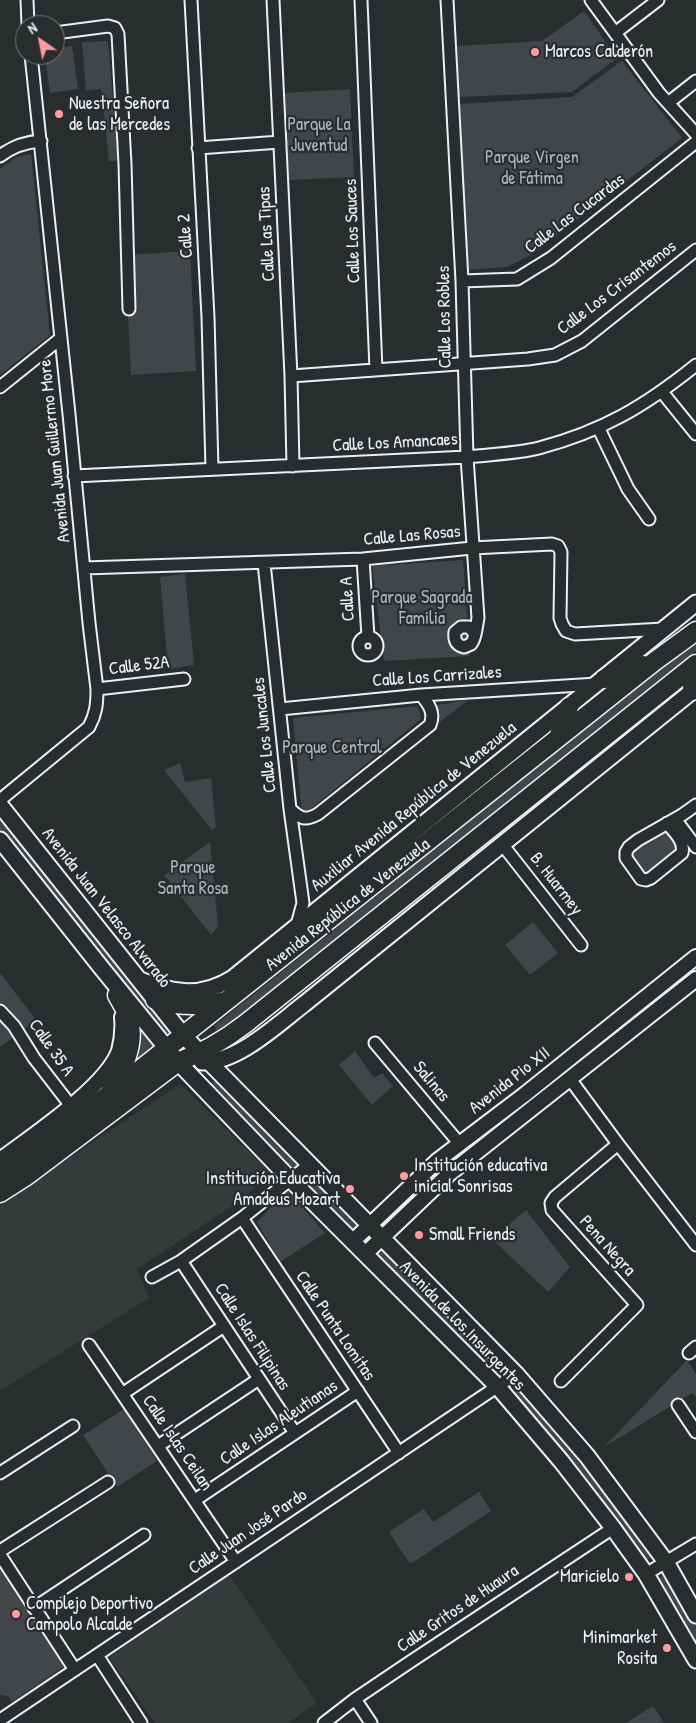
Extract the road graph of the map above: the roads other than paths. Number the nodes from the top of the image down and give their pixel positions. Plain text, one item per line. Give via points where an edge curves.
1 (27, 0) edge
2 (191, 0) edge
3 (273, 0) edge
4 (361, 0) edge
5 (447, 0) edge
6 (591, 0) edge
7 (658, 0) edge
8 (28, 15) edge
9 (65, 32) edge
10 (615, 33) junction
11 (32, 65) edge
12 (696, 81) edge
13 (668, 103) junction
14 (696, 134) edge
15 (41, 141) junction
16 (280, 142) junction
17 (696, 142) edge
18 (198, 148) junction
19 (0, 156) edge
20 (696, 250) edge
21 (462, 282) junction
22 (129, 309) dead end
23 (61, 338) junction
24 (463, 363) junction
25 (696, 365) edge
26 (376, 370) junction
27 (291, 376) junction
28 (0, 387) edge
29 (662, 392) junction
30 (598, 429) junction
31 (696, 434) edge
32 (467, 457) junction
33 (293, 466) junction
34 (212, 469) junction
35 (74, 476) junction
36 (649, 519) dead end
37 (472, 548) junction
38 (363, 559) junction
39 (264, 563) junction
40 (84, 568) junction
41 (696, 603) edge
42 (663, 630) junction
43 (696, 631) edge
44 (474, 633) dead end
45 (368, 637) dead end
46 (655, 661) junction
47 (695, 665) edge
48 (184, 679) dead end
49 (600, 681) junction
50 (97, 689) junction
51 (664, 691) junction
52 (691, 692) edge
53 (421, 695) junction
54 (569, 708) junction
55 (280, 709) junction
56 (558, 738) junction
57 (0, 800) edge
58 (0, 805) edge
59 (696, 805) edge
60 (290, 809) junction
61 (671, 821) junction
62 (0, 840) edge
63 (502, 844) junction
64 (696, 846) edge
65 (303, 903) junction
66 (320, 907) junction
67 (297, 925) junction
68 (582, 945) dead end
69 (696, 957) edge
70 (100, 966) junction
71 (138, 979) junction
72 (696, 979) edge
73 (117, 995) junction
74 (155, 1000) junction
75 (228, 1000) junction
76 (0, 1011) edge
77 (610, 1026) junction
78 (183, 1035) junction
79 (620, 1039) junction
80 (375, 1043) dead end
81 (166, 1048) junction
82 (205, 1058) junction
83 (178, 1062) junction
84 (570, 1079) junction
85 (96, 1103) junction
86 (71, 1106) junction
87 (460, 1143) junction
88 (618, 1144) junction
89 (0, 1160) edge
90 (310, 1164) junction
91 (0, 1177) edge
92 (290, 1179) junction
93 (0, 1193) edge
94 (396, 1199) junction
95 (409, 1212) junction
96 (242, 1218) junction
97 (369, 1225) junction
98 (382, 1238) junction
99 (353, 1241) junction
100 (696, 1245) edge
101 (365, 1254) junction
102 (181, 1261) junction
103 (152, 1277) dead end
104 (224, 1326) junction
105 (89, 1345) dead end
106 (516, 1374) junction
107 (259, 1379) junction
108 (561, 1381) dead end
109 (498, 1387) junction
110 (358, 1391) junction
111 (122, 1394) junction
112 (678, 1405) dead end
113 (73, 1426) dead end
114 (696, 1432) edge
115 (294, 1433) junction
116 (158, 1446) junction
117 (399, 1453) junction
118 (0, 1473) edge
119 (108, 1482) dead end
120 (195, 1500) junction
121 (613, 1528) junction
122 (144, 1535) dead end
123 (696, 1544) edge
124 (0, 1551) edge
125 (0, 1556) edge
126 (236, 1562) junction
127 (666, 1562) junction
128 (646, 1574) junction
129 (34, 1608) junction
130 (696, 1615) edge
131 (97, 1655) junction
132 (696, 1660) edge
133 (74, 1670) junction
134 (355, 1699) junction
135 (0, 1720) edge
136 (141, 1723) edge
137 (324, 1723) edge
138 (372, 1723) edge

1 - 8 street
2 - 18 street, Calle 2
3 - 16 street, Calle Las Tipas
4 - 26 street, Calle Los Sauces
5 - 21 street, Calle Los Robles
6 - 10 street
7 - 10 street
9 - 22 street via 108,26 115,28 118,34
10 - 13 street
11 - 15 street, Avenida Juan Guillermo More
12 - 13 street
13 - 14 street
15 - 19 street via 26,142
15 - 23 street, Avenida Juan Guillermo More
16 - 18 street
16 - 27 street, Calle Las Tipas
17 - 21 street, Calle Las Cucardas via 552,258 517,279
18 - 34 street, Calle 2 via 208,317
20 - 24 street, Calle Los Crisantemos via 582,341 556,355
21 - 24 street, Calle Los Robles
23 - 28 street
23 - 35 street, Avenida Juan Guillermo More
24 - 26 street, Calle Los Crisantemos
24 - 32 street, Calle Los Robles
25 - 29 street, Calle Los Amancaes
26 - 27 street, Calle Los Crisantemos
27 - 33 street, Calle Las Tipas
29 - 30 street, Calle Los Amancaes
29 - 31 street
30 - 32 street, Calle Los Amancaes via 538,448
30 - 36 street via 628,489
32 - 33 street, Calle Los Amancaes
32 - 37 street, Calle Los Robles
33 - 34 street, Calle Los Amancaes
34 - 35 street, Calle Los Amancaes
35 - 40 street, Avenida Juan Guillermo More
37 - 38 street, Calle Las Rosas
37 - 42 street, Calle Las Rosas via 558,546 561,552 560,618 566,631 575,634
37 - 44 street, Calle Los Robles via 478,618
38 - 39 street, Calle Las Rosas
38 - 45 street, Calle A
39 - 40 street, Calle Las Rosas
39 - 55 street, Calle Los Juncales
40 - 50 street, Avenida Juan Guillermo More
41 - 42 main road, Auxiliar Avenida República de Venezuela
42 - 49 main road, Auxiliar Avenida República de Venezuela
43 - 46 main road, Avenida República de Venezuela
46 - 49 main road
46 - 56 main road, Avenida República de Venezuela
47 - 51 main road, Avenida República de Venezuela
47 - 52 main road
48 - 50 street, Calle 52A
49 - 53 street, Calle Los Carrizales
49 - 54 main road, Auxiliar Avenida República de Venezuela
50 - 57 street, Avenida Juan Guillermo More via 95,716 88,727
51 - 52 main road
51 - 82 main road, Avenida República de Venezuela
52 - 63 main road
53 - 55 street, Calle Los Carrizales
53 - 60 street via 430,708 433,718 430,725 318,814 303,819
54 - 56 main road
54 - 66 main road, Auxiliar Avenida República de Venezuela
55 - 60 street, Calle Los Juncales
56 - 75 main road, Avenida República de Venezuela
58 - 71 main road, Avenida Juan Velasco Alvarado
59 - 61 street
60 - 65 street, Calle Los Juncales
61 - 61 street via 681,840 682,853 651,878 641,879 626,858 626,852
61 - 64 street
62 - 70 main road
63 - 68 street, B. Huarmey
63 - 82 main road via 250,1044 227,1057
65 - 66 street
65 - 67 street, Calle Los Juncales
66 - 67 main road, Auxiliar Avenida República de Venezuela
67 - 71 main road, Auxiliar Avenida República de Venezuela via 218,988 178,992
69 - 77 street, Avenida Pio XII
70 - 73 street
70 - 81 main road
71 - 74 main road, Avenida Juan Velasco Alvarado
72 - 79 street, Avenida Pio XII
73 - 85 main road via 129,1021 129,1047 121,1071
73 - 86 street via 122,1018 118,1052 109,1068
74 - 75 main road via 191,1006
74 - 78 main road, Avenida Juan Velasco Alvarado
75 - 78 main road, Avenida República de Venezuela
76 - 86 street, Calle 35 A via 19,1032 34,1058
77 - 79 street
77 - 87 street, Avenida Pio XII
78 - 81 main road, Avenida República de Venezuela
78 - 82 main road, Avenida de los Insurgentes
79 - 84 street, Avenida Pio XII
80 - 87 street, Salinas
81 - 83 main road, Avenida de los Insurgentes
81 - 85 main road, Avenida República de Venezuela
82 - 83 main road, Avenida República de Venezuela
82 - 90 main road, Avenida de los Insurgentes
83 - 92 main road, Avenida de los Insurgentes
83 - 93 main road, Avenida República de Venezuela
84 - 88 street
84 - 95 street, Avenida Pio XII via 449,1174
85 - 91 main road, Avenida República de Venezuela
86 - 89 street
87 - 94 street, Avenida Pio XII
88 - 100 street
88 - 108 street, Pena Negra via 551,1203 552,1210 637,1305
90 - 92 street
90 - 97 main road, Avenida de los Insurgentes
92 - 96 street
92 - 99 main road, Avenida de los Insurgentes
94 - 95 street
94 - 97 street, Avenida Pio XII
95 - 98 street, Avenida Pio XII
96 - 102 street
96 - 110 street, Calle Punta Lomitas
97 - 98 main road, Avenida de los Insurgentes
97 - 99 street, Avenida Pio XII
98 - 101 street, Avenida Pio XII
98 - 106 main road, Avenida de los Insurgentes
99 - 101 main road, Avenida de los Insurgentes
101 - 109 main road, Avenida de los Insurgentes
102 - 103 street
102 - 104 street, Calle Islas Filipinas
104 - 107 street, Calle Islas Filipinas
104 - 111 street
105 - 111 street, Calle Islas Ceilan
106 - 109 street, Calle Juan José Pardo
106 - 127 main road, Avenida de los Insurgentes via 587,1456
107 - 115 street, Calle Islas Filipinas
107 - 116 street
109 - 117 street, Calle Juan José Pardo
109 - 121 main road, Avenida de los Insurgentes
110 - 115 street, Calle Islas Aleutianas
110 - 117 street, Calle Punta Lomitas
111 - 116 street, Calle Islas Ceilan
112 - 114 street
113 - 118 street
115 - 120 street, Calle Islas Aleutianas
116 - 120 street, Calle Islas Ceilan
117 - 126 street, Calle Juan José Pardo
119 - 124 street
120 - 126 street, Calle Islas Ceilan
121 - 128 main road, Avenida de los Insurgentes
121 - 134 street, Calle Gritos de Huaura
122 - 129 street
123 - 127 street
125 - 129 street
126 - 131 street, Calle Juan José Pardo
127 - 128 street
127 - 130 main road, Avenida de los Insurgentes
128 - 132 main road, Avenida de los Insurgentes
129 - 133 street
131 - 133 street, Calle Juan José Pardo
131 - 136 street
133 - 135 street, Calle Juan José Pardo
134 - 137 street, Calle Gritos de Huaura
134 - 138 street

